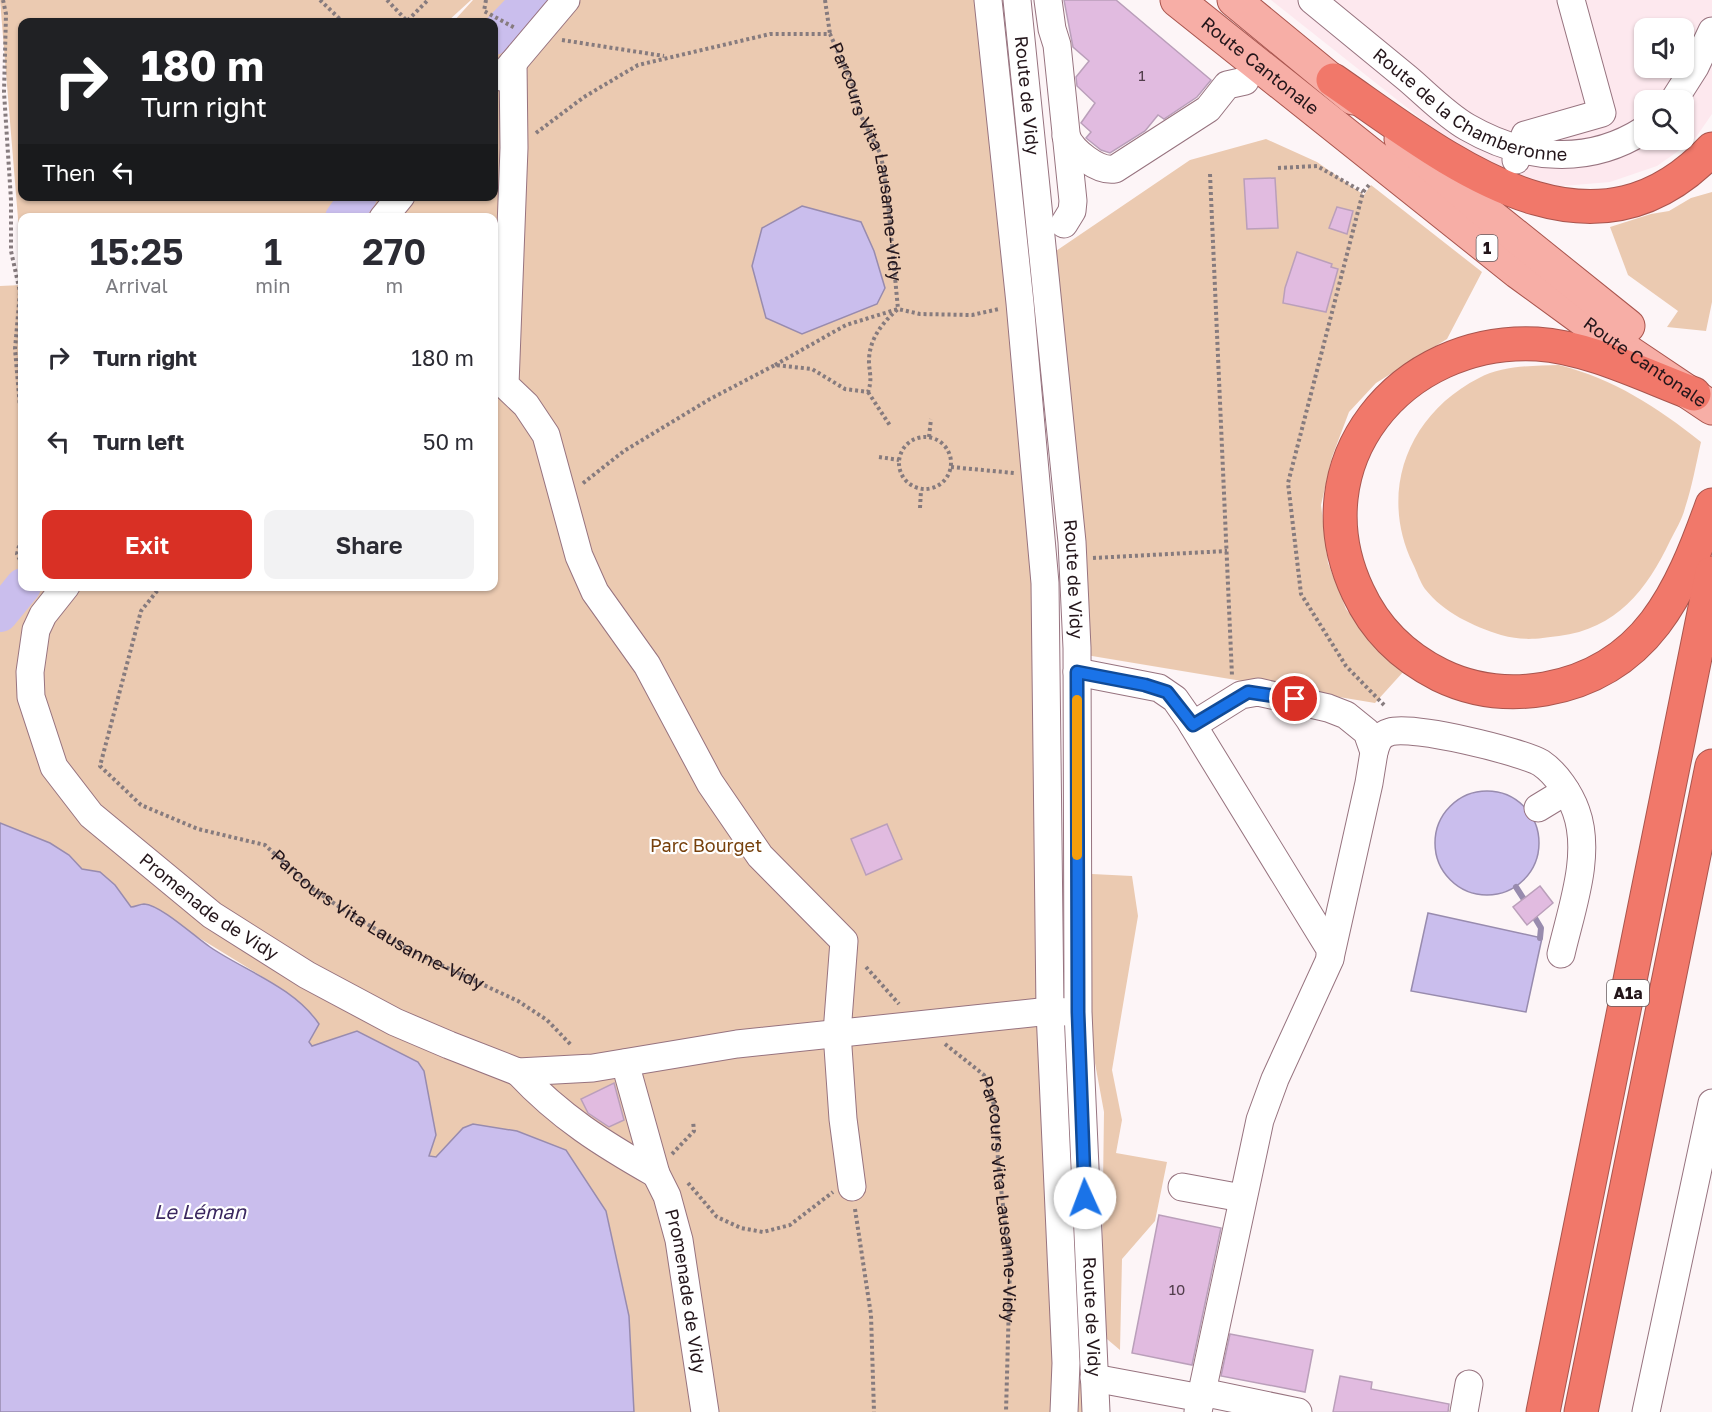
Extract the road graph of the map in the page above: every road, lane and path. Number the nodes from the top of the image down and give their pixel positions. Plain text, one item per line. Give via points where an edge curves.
1 (3, 0) edge
2 (320, 0) edge
3 (330, 0) edge
4 (387, 0) edge
5 (428, 0) edge
6 (486, 0) edge
7 (566, 0) edge
8 (825, 0) edge
9 (988, 0) edge
10 (1017, 0) edge
11 (1048, 0) edge
12 (1177, 0) edge
13 (1234, 0) edge
14 (1312, 0) edge
15 (1571, 0) edge
16 (325, 5) junction
17 (339, 18) edge
18 (403, 18) edge
19 (411, 18) edge
20 (497, 18) edge
21 (498, 19) edge
22 (1712, 31) edge
23 (830, 34) junction
24 (533, 38) junction
25 (668, 56) junction
26 (513, 63) junction
27 (1333, 80) junction
28 (1245, 81) dead end
29 (498, 82) edge
30 (1680, 90) edge
31 (1634, 135) edge
32 (1066, 136) junction
33 (514, 148) junction
34 (1712, 149) edge
35 (1518, 155) junction
36 (1383, 165) junction
37 (1278, 168) dead end
38 (1210, 174) dead end
39 (1364, 192) junction
40 (397, 201) edge
41 (387, 213) edge
42 (1064, 224) dead end
43 (18, 283) edge
44 (1020, 303) junction
45 (898, 309) junction
46 (18, 315) edge
47 (775, 365) junction
48 (18, 384) edge
49 (868, 392) junction
50 (1703, 401) edge
51 (931, 419) dead end
52 (891, 427) dead end
53 (929, 437) junction
54 (879, 457) dead end
55 (899, 460) junction
56 (951, 467) junction
57 (1036, 475) junction
58 (921, 490) junction
59 (565, 498) junction
60 (1712, 505) edge
61 (920, 508) dead end
62 (1227, 551) junction
63 (1072, 560) junction
64 (1712, 573) edge
65 (157, 591) edge
66 (61, 592) edge
67 (1077, 672) junction
68 (1232, 680) dead end
69 (1384, 705) dead end
70 (1193, 725) junction
71 (1374, 752) junction
72 (1712, 766) edge
73 (1566, 791) junction
74 (1538, 808) dead end
75 (844, 941) junction
76 (1561, 954) dead end
77 (1330, 958) junction
78 (1050, 1011) junction
79 (1078, 1012) junction
80 (920, 1026) junction
81 (837, 1033) junction
82 (636, 1061) junction
83 (593, 1068) junction
84 (518, 1072) junction
85 (1712, 1103) edge
86 (693, 1121) dead end
87 (665, 1148) dead end
88 (668, 1169) junction
89 (852, 1187) junction
90 (1182, 1187) dead end
91 (1242, 1198) junction
92 (1094, 1378) junction
93 (1469, 1384) dead end
94 (1200, 1400) edge
95 (705, 1412) edge
96 (874, 1412) edge
97 (1006, 1412) edge
98 (1064, 1412) edge
99 (1096, 1412) edge
100 (1298, 1412) edge
101 (1464, 1412) edge
102 (1543, 1412) edge
103 (1581, 1412) edge
104 (1646, 1412) edge

1 - 43 path via 11,251
2 - 16 path
3 - 16 path
4 - 18 path
5 - 19 path
6 - 20 path via 484,11
7 - 24 street
8 - 23 path
9 - 44 street
10 - 63 street, Route de Vidy
11 - 32 street via 1057,45
12 - 36 main road, Route Cantonale / 1
13 - 27 main road, Route Cantonale / 1
14 - 35 street, Route de la Chamberonne via 1467,127
15 - 35 street via 1602,113 1525,135
16 - 17 path
21 - 24 path
22 - 30 street
23 - 25 path, Parcours Vita Lausanne-Vidy via 770,34
23 - 45 path, Parcours Vita Lausanne-Vidy via 853,86 859,112 881,155
24 - 25 path
24 - 26 street
25 - 33 path, Parcours Vita Lausanne-Vidy via 638,64
26 - 29 street
26 - 33 street
27 - 34 highway via 1469,171 1542,202 1596,206 1630,201 1678,180
27 - 50 main road, Route Cantonale / 1 via 1481,208 1632,329
28 - 32 street via 1227,85 1208,109 1115,169 1109,170 1076,152
31 - 35 street, Route de la Chamberonne via 1593,152
32 - 42 street via 1073,201
33 - 59 street via 505,385 526,405 546,435
36 - 39 path
36 - 50 main road, Route Cantonale / 1 via 1527,279
37 - 39 path via 1317,166
38 - 62 path
39 - 69 path via 1288,483 1301,594 1346,666
40 - 41 street
44 - 45 path via 972,315 920,314
44 - 57 street
45 - 47 path via 846,325
45 - 49 path, Parcours Vita Lausanne-Vidy via 883,322 874,340
46 - 48 path
47 - 49 path via 812,369 845,389
47 - 59 path via 624,451
49 - 52 path
50 - 60 highway via 1593,357 1553,346 1492,346 1444,359 1392,395 1369,422 1349,468 1343,499 1345,553 1355,586 1372,616 1394,644 1412,658 1466,685 1495,691 1537,691 1597,672 1646,635 1680,587
51 - 53 path
53 - 55 path via 906,445
53 - 56 path via 948,451
54 - 55 path
55 - 58 path via 902,476
56 - 57 path
56 - 58 path via 944,482
57 - 78 street via 1045,583
58 - 61 path
59 - 75 street via 579,556 595,592 647,665 710,783 760,856
62 - 63 path
62 - 68 path
63 - 67 street, Route de Vidy
64 - 102 highway, A1a
65 - 83 path, Parcours Vita Lausanne-Vidy via 141,611 100,766 141,806 198,829 265,845 313,889 413,952 518,1001
66 - 84 street, Promenade de Vidy via 36,630 31,697 54,767 91,815 212,915 307,975 395,1022
67 - 70 street via 1167,692
67 - 79 street, Route de Vidy
70 - 71 street via 1241,695 1258,692 1314,703 1346,715 1367,732
70 - 77 street via 1326,940
71 - 73 street via 1383,735 1402,730 1496,747 1544,765
71 - 77 street
72 - 103 highway, A1a
73 - 74 street
73 - 76 street via 1576,811 1582,857
75 - 80 path, Parcours Vita Lausanne-Vidy
75 - 81 street
77 - 91 street via 1275,1079 1260,1120
78 - 79 street
78 - 80 street
78 - 98 street via 1066,1363
79 - 92 street, Route de Vidy
80 - 81 street
80 - 97 path, Parcours Vita Lausanne-Vidy via 984,1075 996,1111 1010,1266
81 - 82 street
81 - 89 street
82 - 83 street, Promenade de Vidy
82 - 88 street, Promenade de Vidy
83 - 84 street, Promenade de Vidy
84 - 88 street, Promenade de Vidy via 597,1141
85 - 104 street
86 - 88 path via 694,1131
87 - 88 path
88 - 89 path via 717,1217 763,1233 790,1225 840,1187
88 - 95 street, Promenade de Vidy via 667,1196 679,1240
89 - 96 path via 871,1315
90 - 91 street
91 - 94 street
92 - 94 street
92 - 99 street, Route de Vidy
93 - 101 street
94 - 100 street

